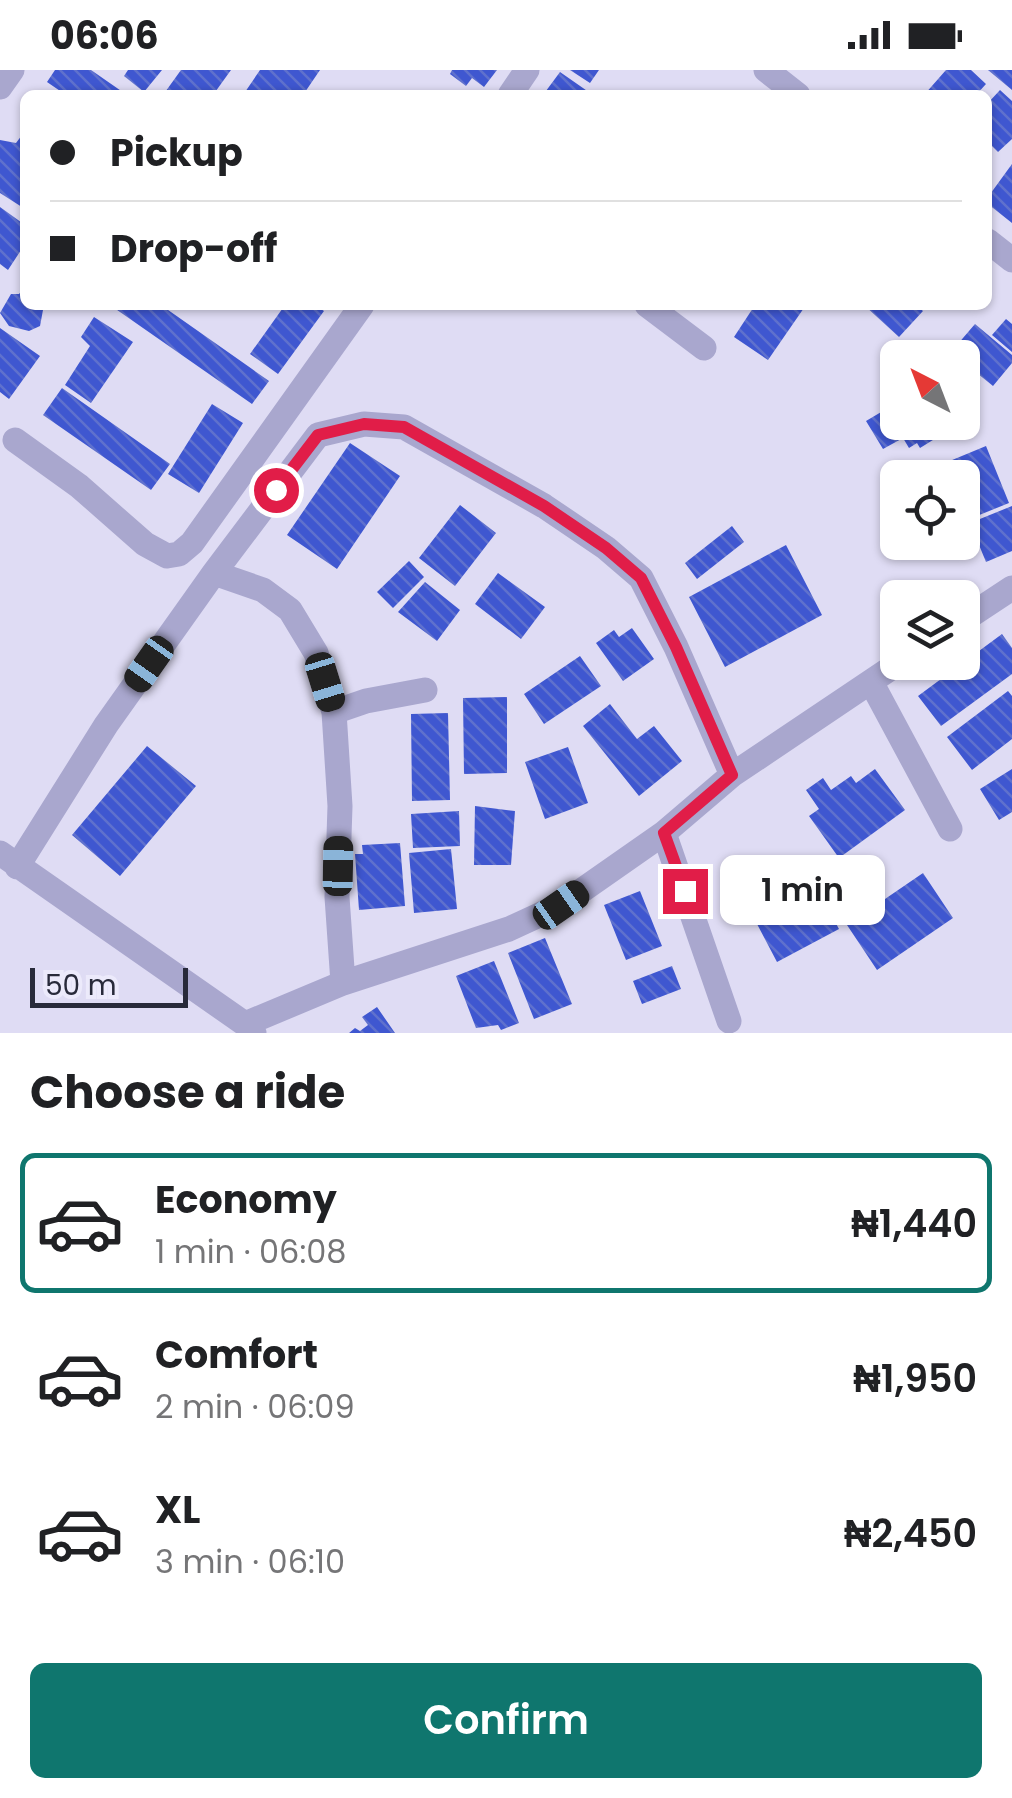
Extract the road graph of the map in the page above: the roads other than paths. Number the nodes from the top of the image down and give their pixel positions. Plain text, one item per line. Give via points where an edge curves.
1 (12, 70) edge
2 (766, 70) edge
3 (0, 87) edge
4 (792, 90) edge
5 (358, 310) edge
6 (655, 310) edge
7 (704, 348) dead end
8 (15, 440) dead end
9 (214, 573) junction
10 (1012, 588) edge
11 (980, 609) edge
12 (880, 676) edge
13 (871, 682) junction
14 (425, 690) dead end
15 (334, 712) junction
16 (732, 775) junction
17 (950, 829) dead end
18 (664, 833) junction
19 (9, 860) edge
20 (344, 983) junction
21 (730, 1021) dead end
22 (250, 1028) edge

1 - 3 street
2 - 4 street
5 - 8 street via 180,554 167,556 145,544
6 - 7 street
9 - 15 street via 263,590 290,610 316,653
9 - 16 street via 318,435 364,424 404,427 544,506 641,578
9 - 19 street
10 - 11 street
12 - 13 street
13 - 16 street
13 - 17 street
14 - 15 street
15 - 20 street
16 - 18 street
18 - 20 street via 561,905 510,929
18 - 21 street
19 - 22 street
20 - 22 street

